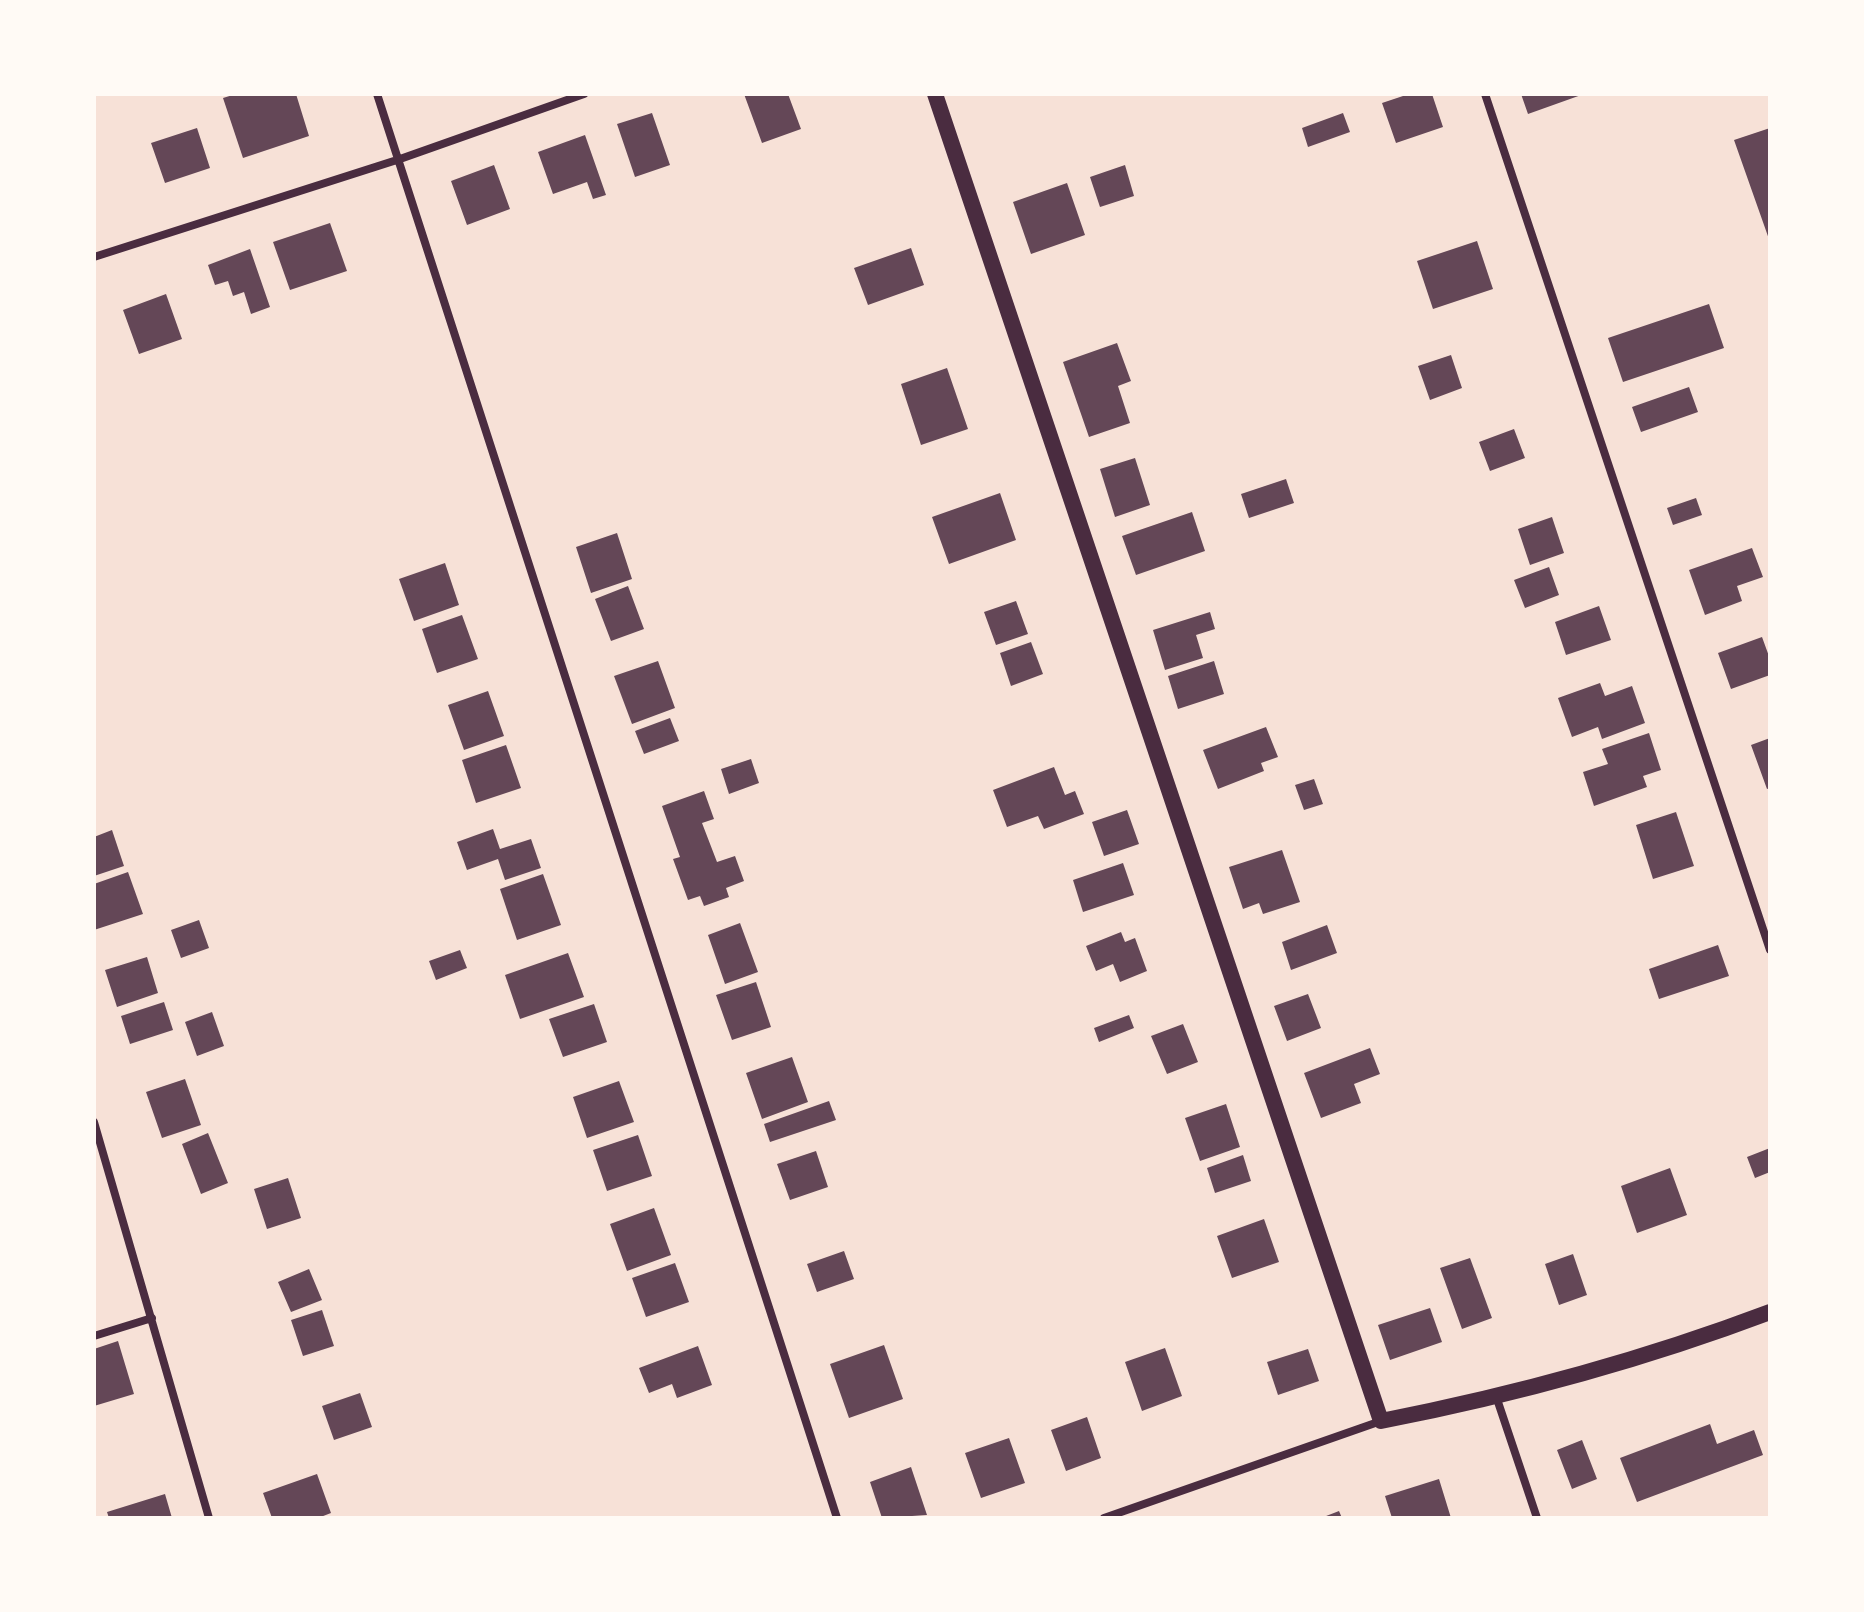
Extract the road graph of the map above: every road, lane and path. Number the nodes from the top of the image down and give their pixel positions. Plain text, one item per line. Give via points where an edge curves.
1 (377, 94) edge
2 (584, 94) edge
3 (935, 94) edge
4 (1485, 94) edge
5 (400, 159) junction
6 (94, 257) edge
7 (1770, 950) edge
8 (94, 1122) edge
9 (1770, 1312) edge
10 (152, 1318) junction
11 (94, 1336) edge
12 (1497, 1399) junction
13 (1381, 1421) junction
14 (209, 1518) edge
15 (837, 1518) edge
16 (1104, 1518) edge
17 (1537, 1518) edge

1 - 5 street
2 - 5 street
3 - 13 main road
4 - 7 street
5 - 6 street
5 - 15 street
8 - 10 street
9 - 12 main road via 1676,1347
10 - 11 street
10 - 14 street
12 - 13 main road
12 - 17 street
13 - 16 street

